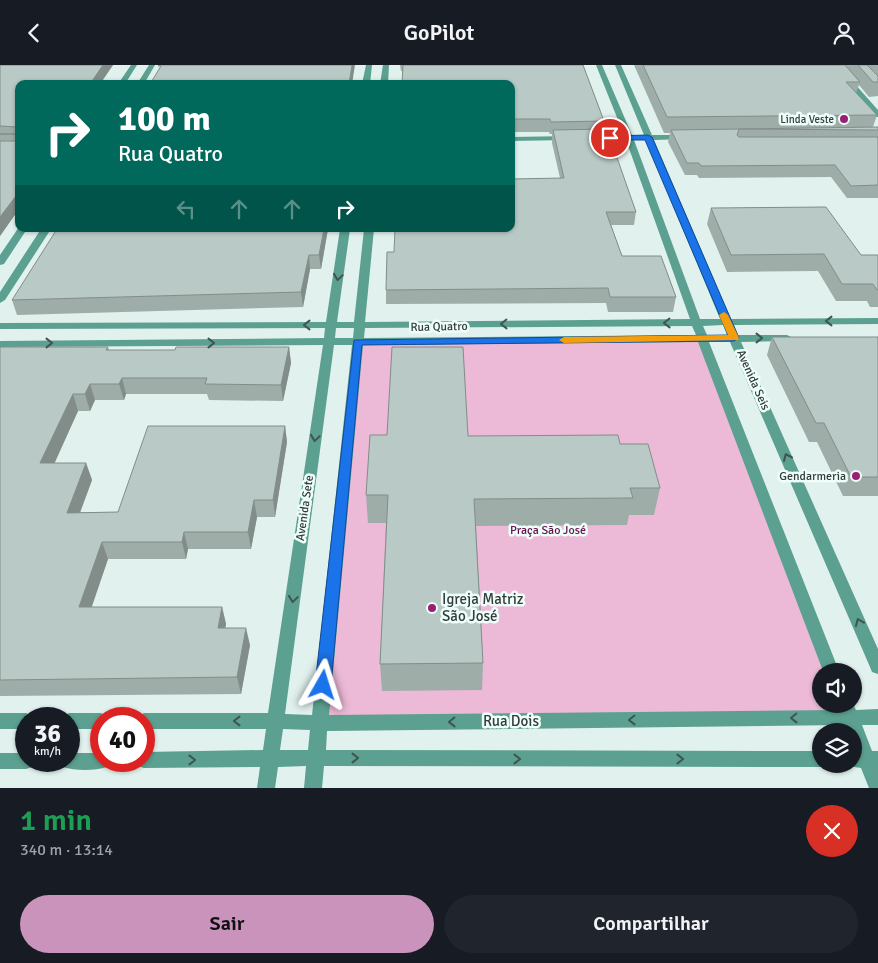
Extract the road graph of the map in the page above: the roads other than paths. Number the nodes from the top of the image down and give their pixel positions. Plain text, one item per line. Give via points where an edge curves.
1 (134, 65) edge
2 (152, 65) edge
3 (368, 65) edge
4 (386, 65) edge
5 (600, 65) edge
6 (618, 65) edge
7 (834, 65) edge
8 (124, 80) edge
9 (143, 80) edge
10 (366, 80) edge
11 (384, 80) edge
12 (878, 115) edge
13 (698, 137) edge
14 (515, 139) edge
15 (631, 142) junction
16 (650, 142) junction
17 (515, 146) edge
18 (576, 146) edge
19 (586, 146) edge
20 (691, 146) edge
21 (20, 232) edge
22 (44, 232) edge
23 (345, 232) edge
24 (369, 232) edge
25 (0, 262) edge
26 (0, 300) edge
27 (878, 321) edge
28 (696, 322) junction
29 (727, 322) junction
30 (331, 325) junction
31 (359, 325) junction
32 (0, 326) edge
33 (734, 338) junction
34 (801, 338) edge
35 (703, 339) junction
36 (329, 342) junction
37 (358, 342) junction
38 (0, 344) edge
39 (829, 663) edge
40 (878, 667) edge
41 (812, 711) edge
42 (848, 713) edge
43 (860, 713) edge
44 (878, 717) edge
45 (0, 721) edge
46 (15, 721) edge
47 (155, 721) edge
48 (275, 721) junction
49 (319, 723) junction
50 (316, 758) junction
51 (270, 759) junction
52 (812, 759) edge
53 (866, 759) edge
54 (155, 760) edge
55 (0, 761) edge
56 (15, 761) edge
57 (878, 787) edge
58 (266, 788) edge
59 (313, 788) edge

1 - 8 street
2 - 9 street
3 - 10 street
4 - 11 street
5 - 15 street
6 - 16 street, Avenida Seis
7 - 12 street
13 - 16 street
14 - 15 street
15 - 16 street
15 - 19 street
15 - 28 street
16 - 20 street
16 - 29 street, Avenida Seis
17 - 18 street
21 - 25 street
22 - 26 street
23 -> 30 street, Avenida Sete
24 - 31 street
27 -> 29 street, Rua Quatro
28 - 29 street, Rua Quatro
28 -> 31 street, Rua Quatro
28 - 35 street
29 - 33 street, Avenida Seis
30 - 31 street, Rua Quatro
30 -> 32 street, Rua Quatro
30 - 36 street, Avenida Sete
31 - 37 street
33 -> 34 street, Rua Quatro
33 - 35 street, Rua Quatro
40 -> 33 street, Avenida Seis
35 - 37 street, Rua Quatro
35 - 39 street
36 - 37 street, Rua Quatro
38 -> 36 street, Rua Quatro
36 -> 48 street, Avenida Sete
37 - 49 street
41 -> 49 street, Rua Dois
42 - 53 street
43 - 44 street, Rua Dois
45 - 46 street
48 -> 47 street, Rua Dois
48 - 49 street, Rua Dois
48 - 51 street, Avenida Sete
49 - 50 street
50 - 51 street
50 -> 52 street
50 - 59 street
54 -> 51 street
51 - 58 street, Avenida Sete
53 - 57 street
55 - 56 street

